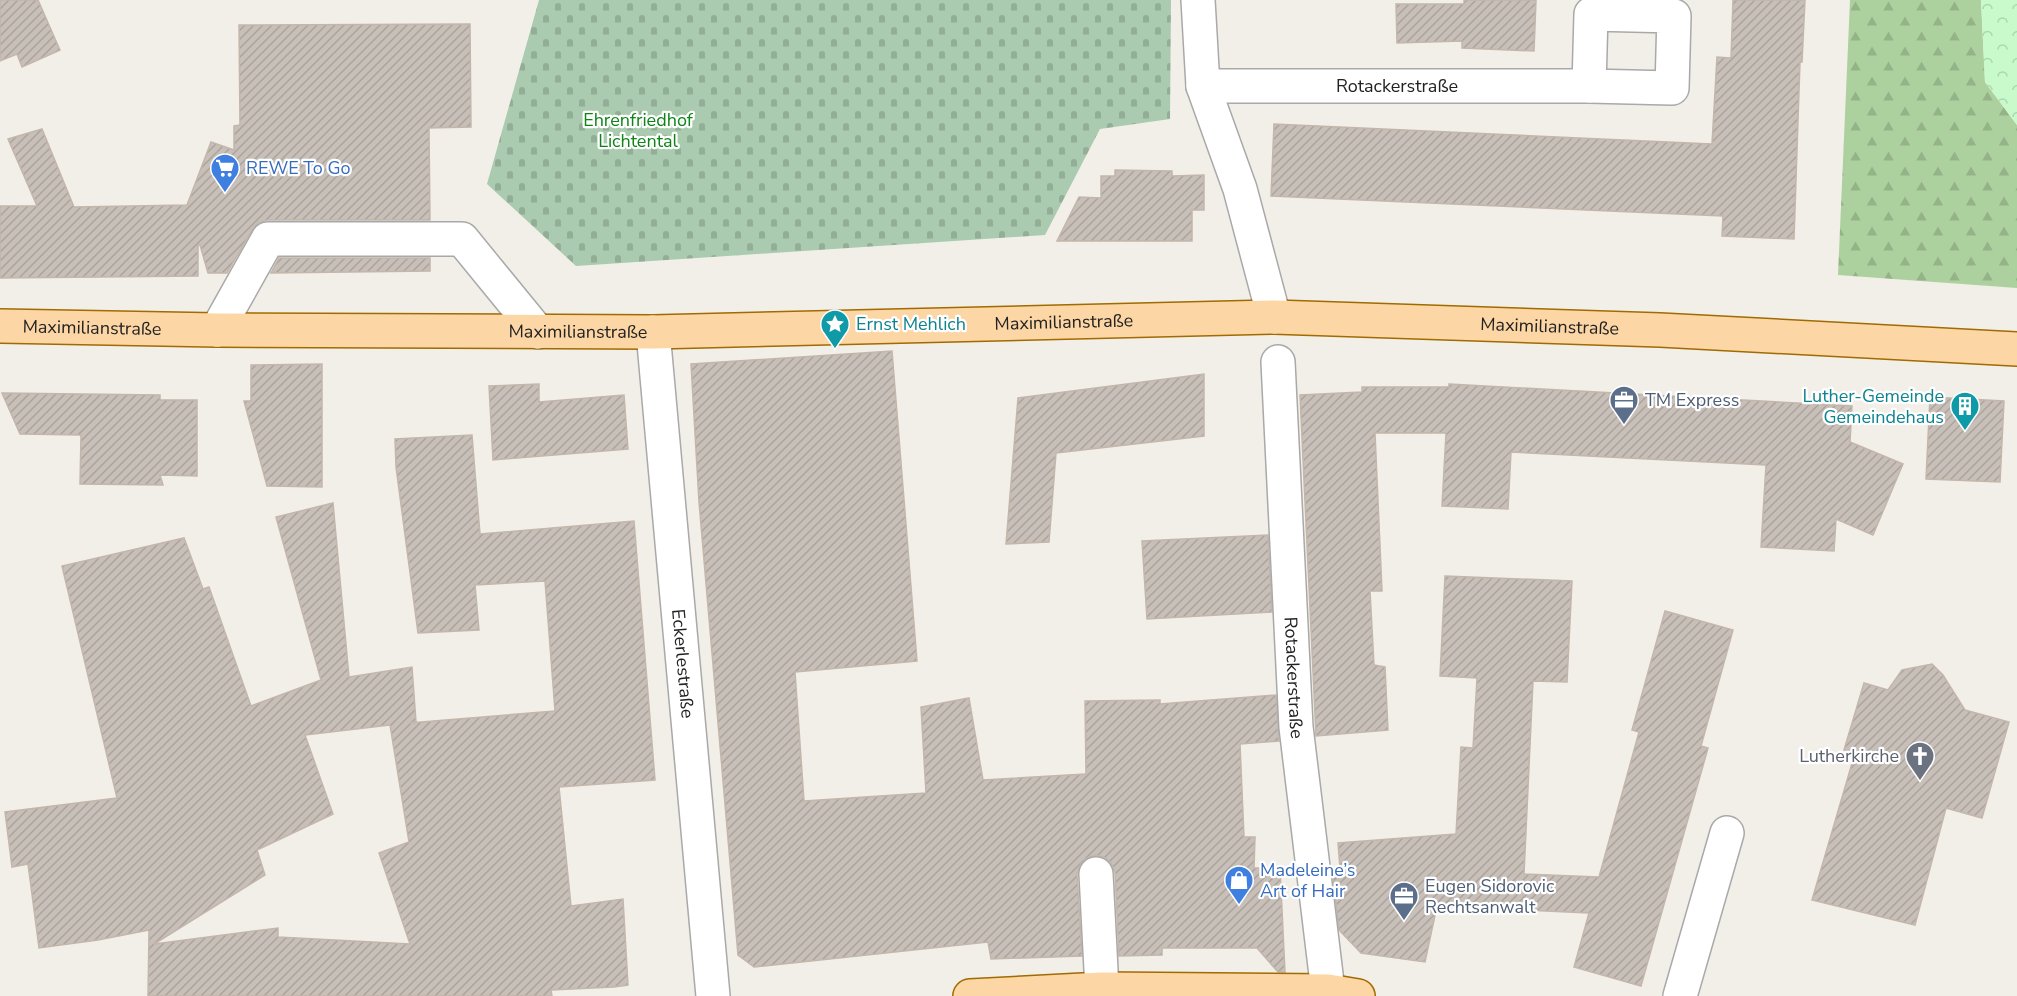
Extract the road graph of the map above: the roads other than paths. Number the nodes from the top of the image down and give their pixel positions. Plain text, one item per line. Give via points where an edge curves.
1 (1198, 0) edge
2 (1203, 86) junction
3 (1589, 86) dead end
4 (1274, 317) junction
5 (0, 326) edge
6 (217, 330) junction
7 (538, 332) junction
8 (653, 332) junction
9 (2017, 348) edge
10 (1278, 362) dead end
11 (1727, 833) dead end
12 (1096, 873) dead end
13 (1102, 989) junction
14 (1343, 994) edge
15 (713, 996) edge
16 (970, 996) edge
17 (1680, 996) edge

1 - 2 street
2 - 3 street, Rotackerstraße
2 - 4 street via 1240,189
4 - 8 main road, Maximilianstraße
4 - 9 main road, Maximilianstraße via 1660,330
5 - 6 main road, Maximilianstraße
6 - 7 main road, Maximilianstraße
6 - 7 street via 268,239 462,238
7 - 8 main road, Maximilianstraße
8 - 15 street, Eckerlestraße
10 - 14 street, Rotackerstraße via 1296,727
11 - 17 street
12 - 13 street
13 - 14 main road
13 - 16 main road

